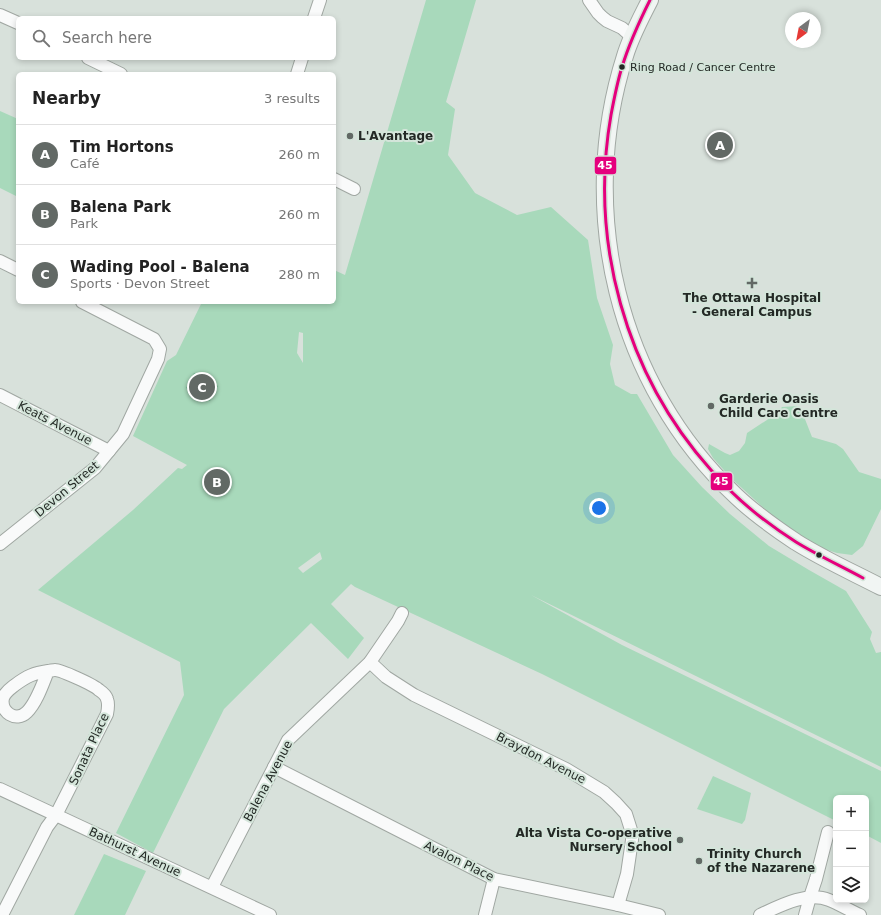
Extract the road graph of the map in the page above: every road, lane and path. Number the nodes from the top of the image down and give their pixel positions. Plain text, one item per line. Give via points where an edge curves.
1 (320, 0) edge
2 (589, 0) edge
3 (650, 0) edge
4 (0, 14) edge
5 (315, 16) edge
6 (16, 22) edge
7 (632, 36) junction
8 (92, 60) edge
9 (302, 60) edge
10 (116, 72) edge
11 (298, 72) edge
12 (336, 180) edge
13 (354, 188) dead end
14 (0, 261) edge
15 (16, 269) edge
16 (86, 304) edge
17 (0, 396) edge
18 (109, 451) junction
19 (0, 544) edge
20 (881, 587) edge
21 (402, 613) dead end
22 (370, 662) junction
23 (48, 671) dead end
24 (274, 767) junction
25 (0, 789) edge
26 (56, 815) junction
27 (828, 832) dead end
28 (494, 879) junction
29 (212, 887) junction
30 (810, 897) junction
31 (618, 905) junction
32 (2, 915) edge
33 (270, 915) edge
34 (485, 915) edge
35 (658, 915) edge
36 (760, 915) edge
37 (806, 915) edge
38 (860, 915) edge

1 - 5 street
2 - 7 street via 602,17
3 - 7 street
4 - 6 street
7 - 20 street via 615,93 609,128 605,213 615,283 632,339 644,366 663,404 691,446 738,497 796,542
8 - 10 street
9 - 11 street
12 - 13 street
14 - 15 street
16 - 18 street, Devon Street via 154,339 160,349 158,359 123,434
17 - 18 street, Keats Avenue
18 - 19 street, Devon Street via 95,468
21 - 22 street, Balena Avenue
22 - 24 street, Balena Avenue via 288,740
22 - 31 street, Braydon Avenue via 386,677 414,695 566,769 604,792 616,803 626,814 632,840 627,874
23 - 26 street, Sonata Place via 61,671 98,689 109,704 107,714
24 - 28 street, Avalon Place
24 - 29 street, Balena Avenue
25 - 26 street, Bathurst Avenue
26 - 29 street, Bathurst Avenue
26 - 32 street via 47,827
27 - 30 street
28 - 31 street, Avalon Place
28 - 34 street
29 - 33 street, Bathurst Avenue
30 - 36 street via 786,903
30 - 37 street
30 - 38 street via 827,899
31 - 35 street, Avalon Place

